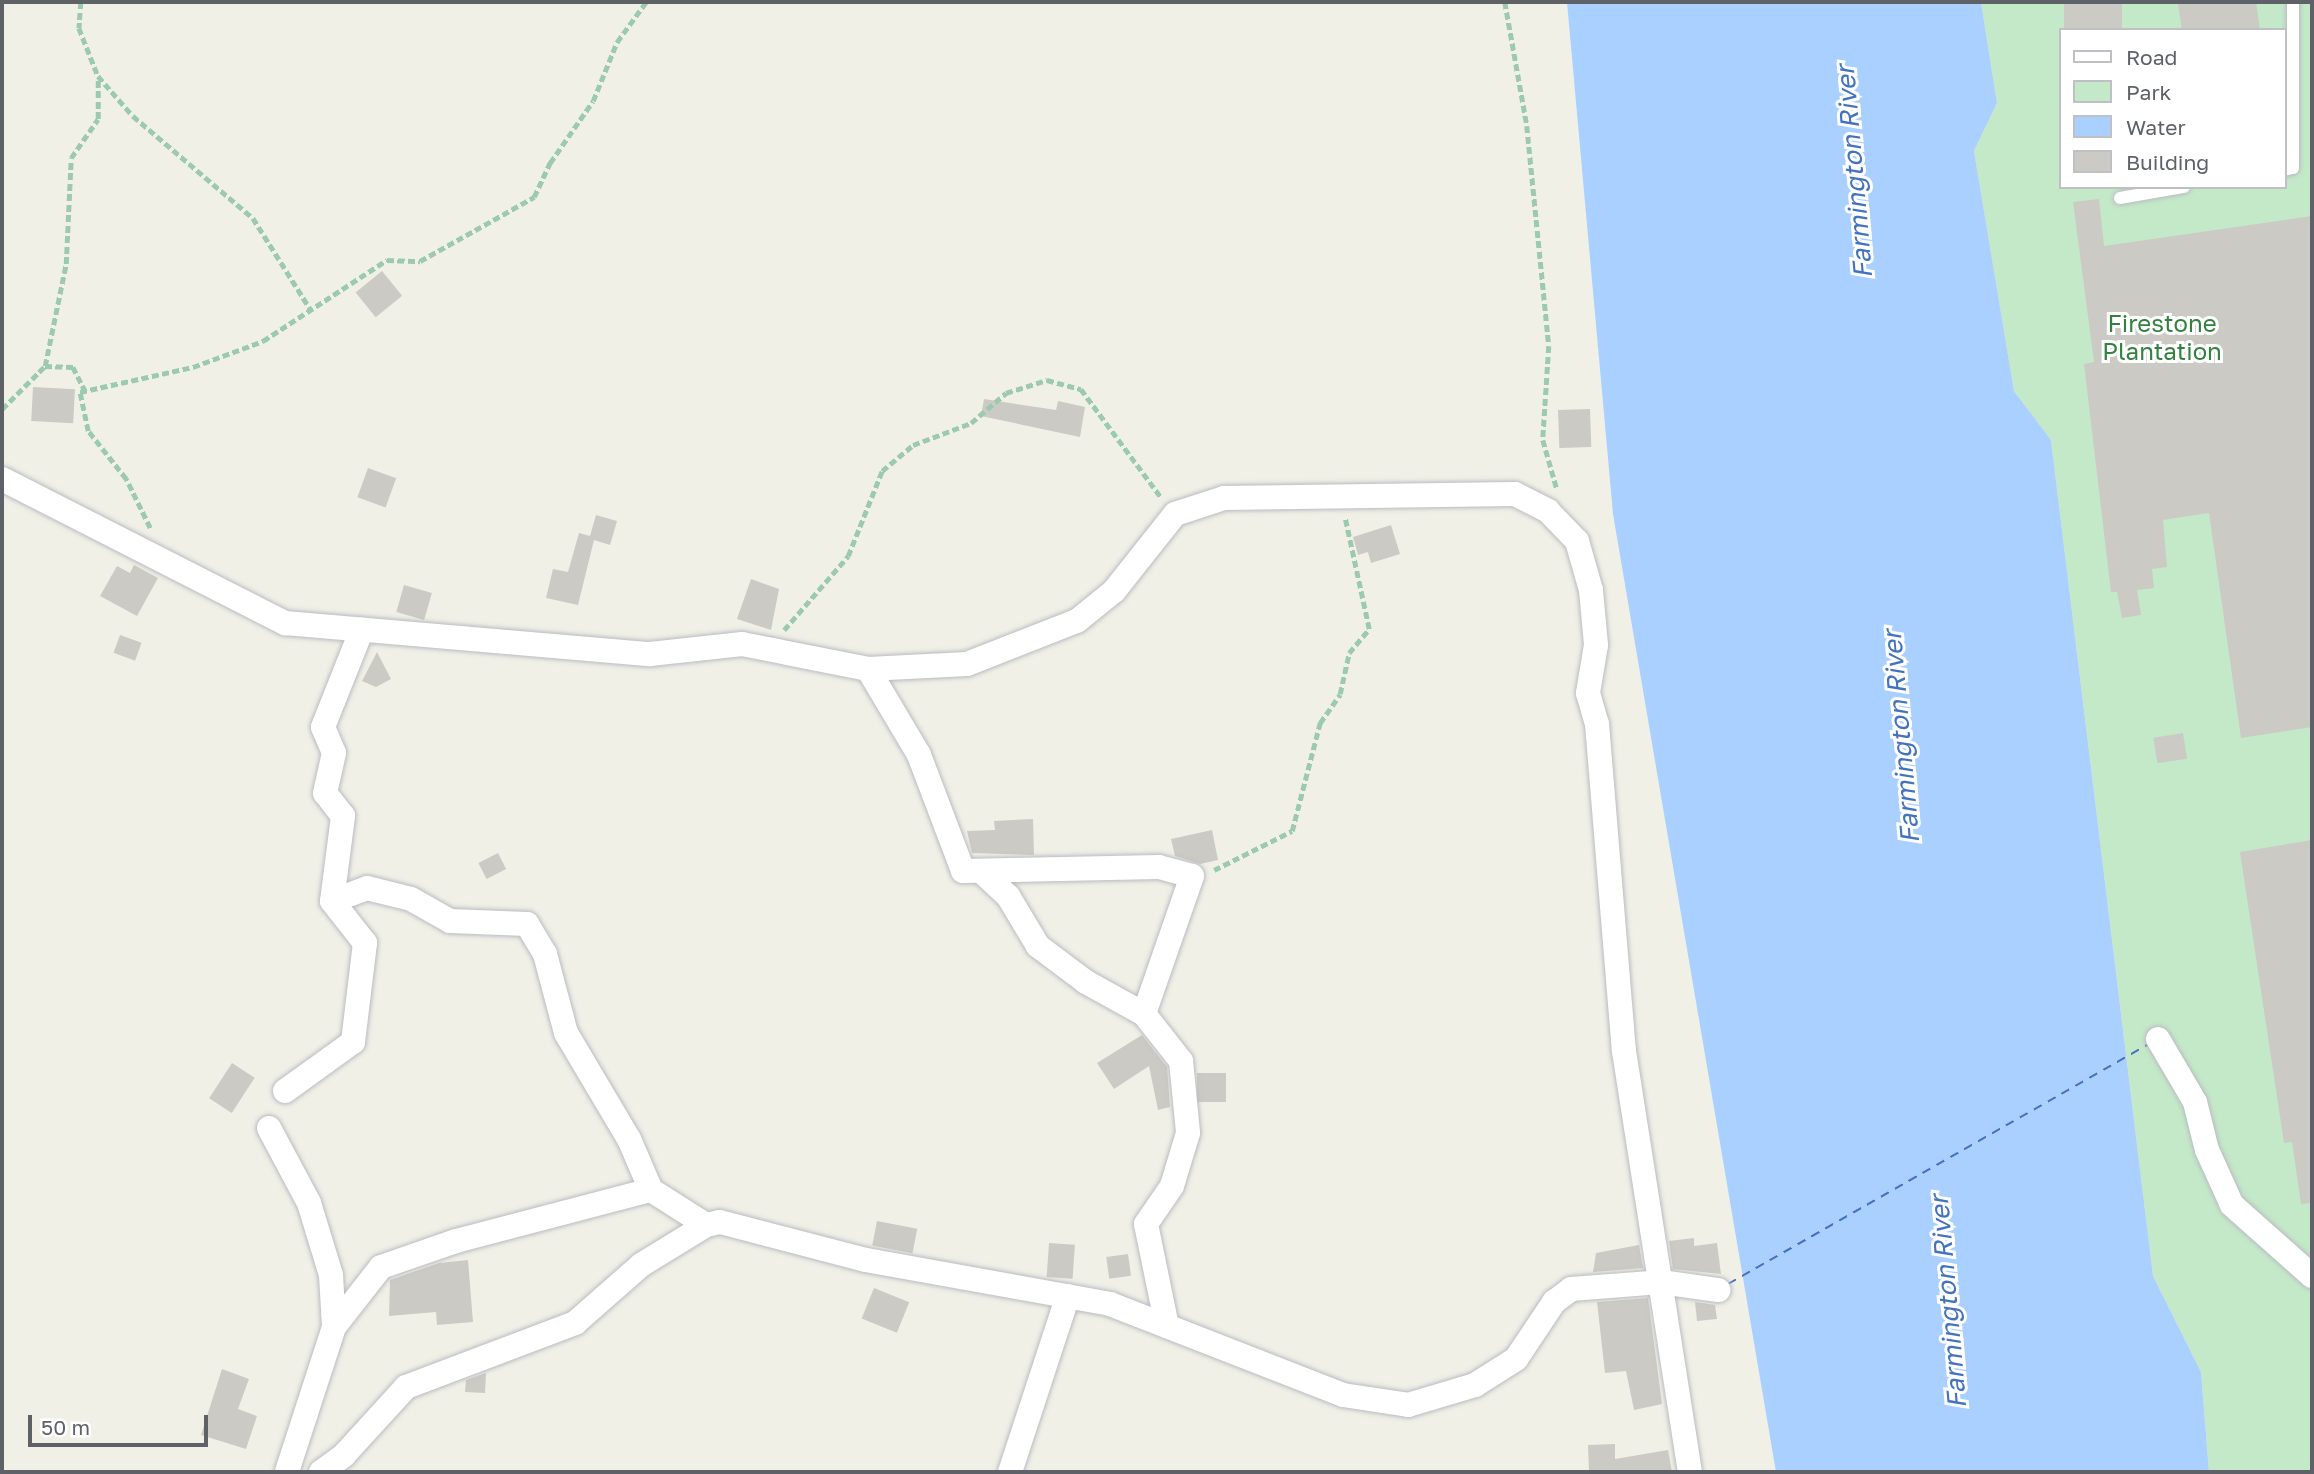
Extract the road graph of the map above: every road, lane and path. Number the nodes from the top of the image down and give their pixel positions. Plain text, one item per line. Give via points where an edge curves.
1 (82, 2) edge
2 (646, 2) edge
3 (1504, 2) edge
4 (2293, 2) edge
5 (98, 76) junction
6 (2286, 170) edge
7 (2172, 189) edge
8 (2120, 198) dead end
9 (311, 310) junction
10 (45, 366) junction
11 (85, 391) junction
12 (2, 409) edge
13 (2, 479) edge
14 (1343, 493) junction
15 (1562, 503) dead end
16 (1175, 514) junction
17 (168, 564) junction
18 (362, 629) junction
19 (771, 650) junction
20 (868, 669) junction
21 (981, 871) junction
22 (1192, 876) junction
23 (332, 901) junction
24 (1144, 1014) junction
25 (2158, 1039) dead end
26 (285, 1091) dead end
27 (269, 1128) dead end
28 (651, 1190) junction
29 (706, 1225) junction
30 (2312, 1276) edge
31 (1661, 1282) junction
32 (1718, 1290) dead end
33 (1068, 1296) junction
34 (1167, 1326) junction
35 (334, 1327) junction
36 (287, 1472) edge
37 (321, 1472) edge
38 (1010, 1472) edge
39 (1690, 1472) edge

1 - 5 path via 79,28
2 - 9 path via 617,42 593,100 550,163 534,197 420,261 387,260
3 - 15 path via 1527,126 1549,346 1543,440
4 - 6 lane via 2294,168
5 - 9 path via 132,116 253,218
5 - 10 path via 99,120 71,158 66,264
7 - 8 lane
9 - 11 path via 263,341 205,363
10 - 11 path via 73,367
10 - 12 path
11 - 17 path via 80,392 88,431 126,479
13 - 17 street
14 - 16 street via 1224,498
14 - 22 path via 1346,541 1362,583 1369,629 1349,653 1340,694 1320,723 1292,831
14 - 31 street via 1515,494 1549,511 1577,541 1591,590 1596,645 1588,693 1597,724 1624,1051
16 - 19 path via 1081,389 1047,380 1006,393 971,423 913,445 882,471 848,556 796,611
16 - 20 street via 1114,591 1077,621 967,664
17 - 18 street via 285,623
18 - 19 street via 650,654 742,645
18 - 23 street via 323,727 334,752 325,793 343,816
19 - 20 street
20 - 21 street via 919,755 963,871
21 - 22 street via 1159,867
21 - 24 street via 1008,896 1038,946 1086,982
22 - 24 street
23 - 26 street via 365,943 353,1042
23 - 28 street via 367,888 411,899 450,922 527,924 545,954 566,1034 629,1139
24 - 34 street via 1181,1061 1188,1133 1172,1186 1146,1224
25 - 30 street via 2195,1102 2207,1150 2232,1205
27 - 35 street via 309,1203 331,1275
28 - 29 street
28 - 35 street via 456,1241 381,1267
29 - 33 street via 720,1222 866,1260
29 - 37 street via 641,1265 575,1324 406,1387 344,1455
31 - 32 street
31 - 34 street via 1571,1289 1554,1302 1516,1359 1475,1385 1408,1405 1343,1395
31 - 39 street
33 - 34 street via 1110,1304
33 - 38 street
35 - 36 street

